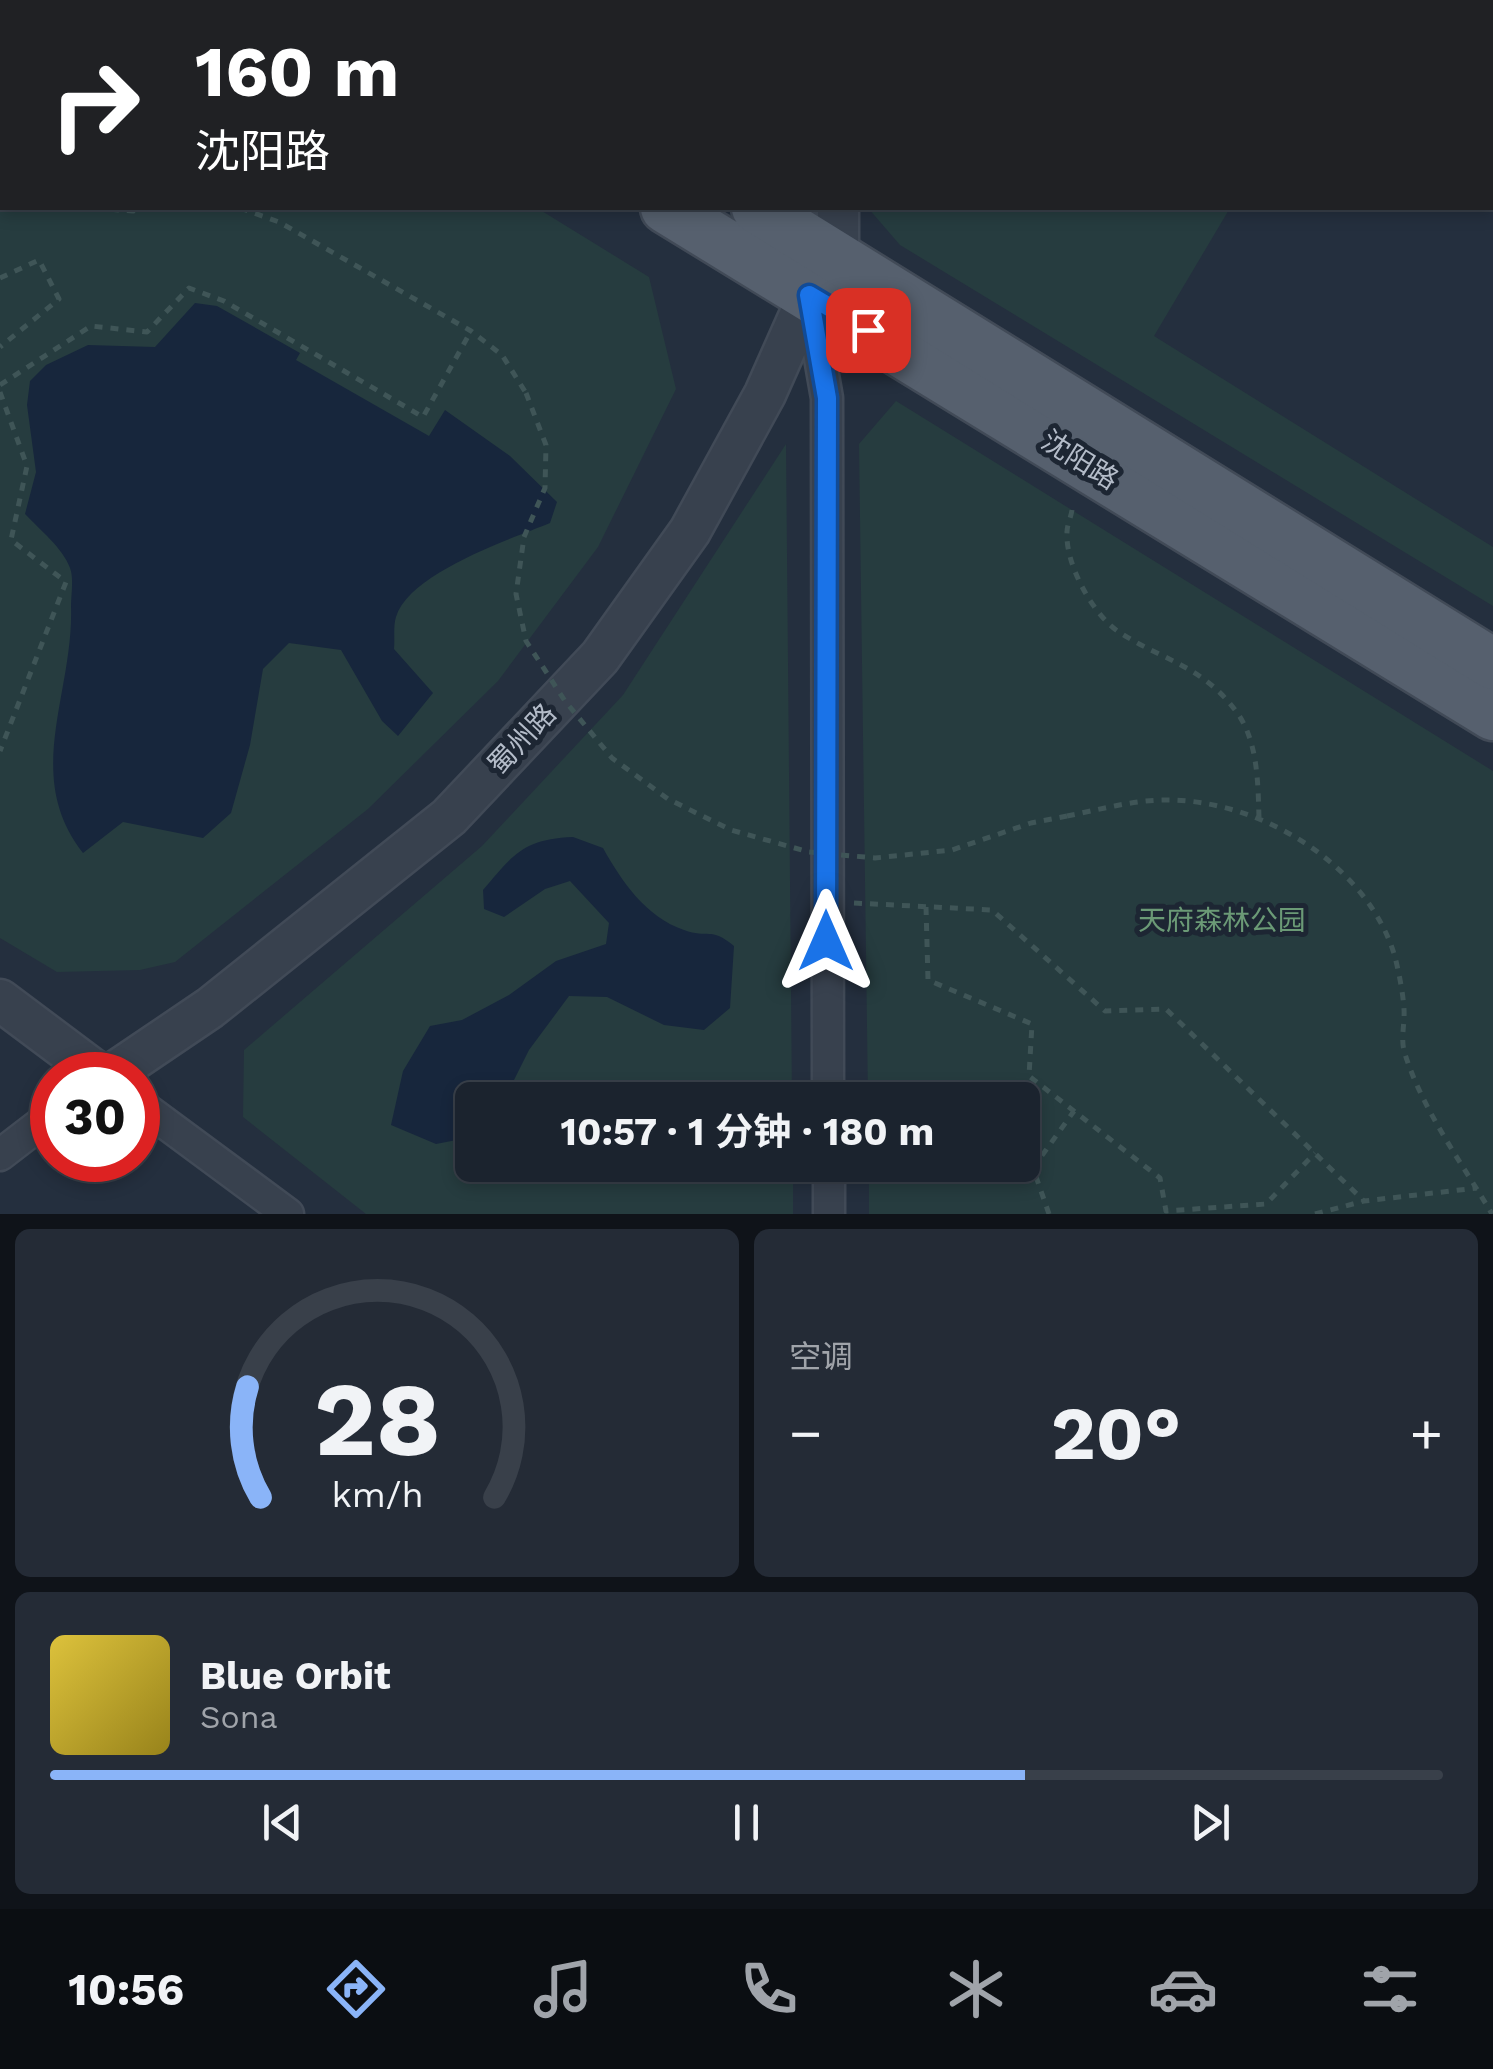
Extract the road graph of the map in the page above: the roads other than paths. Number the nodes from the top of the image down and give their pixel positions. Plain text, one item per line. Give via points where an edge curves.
1 (671, 210) edge
2 (797, 214) edge
3 (824, 276) junction
4 (1493, 664) edge
5 (1493, 715) edge
6 (0, 1000) edge
7 (69, 1052) edge
8 (145, 1052) edge
9 (828, 1082) edge
10 (160, 1119) edge
11 (30, 1132) edge
12 (0, 1155) edge
13 (829, 1182) edge
14 (288, 1214) edge
15 (830, 1214) edge

1 - 3 main road, 沈阳路
2 - 3 main road, 沈阳路
3 - 4 main road, 沈阳路
3 - 5 main road, 沈阳路
3 - 8 street, 蜀州路 via 690,530 600,657 449,817
3 - 9 street
6 - 7 street
10 - 14 street
11 - 12 street
13 - 15 street

